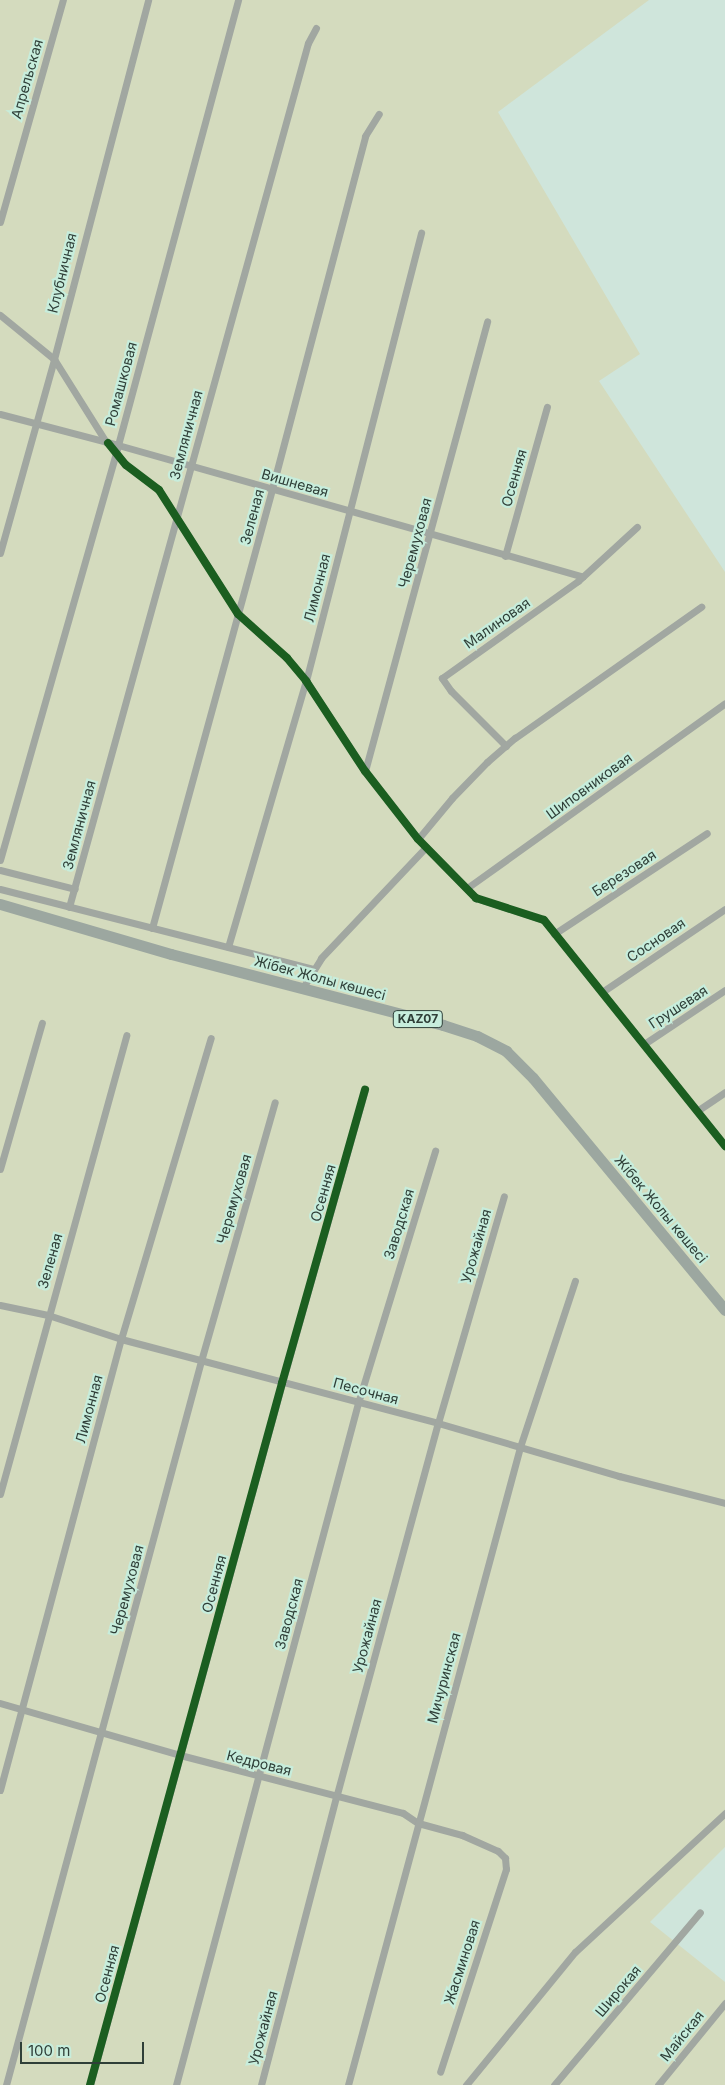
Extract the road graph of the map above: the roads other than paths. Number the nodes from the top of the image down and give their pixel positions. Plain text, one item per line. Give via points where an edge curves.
1 (62, 0) edge
2 (148, 0) edge
3 (238, 0) edge
4 (316, 28) dead end
5 (378, 114) dead end
6 (0, 222) edge
7 (421, 232) dead end
8 (0, 315) edge
9 (487, 321) dead end
10 (54, 359) junction
11 (547, 407) dead end
12 (0, 414) edge
13 (34, 423) junction
14 (107, 442) junction
15 (118, 445) junction
16 (115, 454) junction
17 (190, 466) junction
18 (272, 489) junction
19 (349, 512) junction
20 (176, 518) junction
21 (637, 527) dead end
22 (431, 533) junction
23 (0, 552) edge
24 (506, 556) junction
25 (583, 577) junction
26 (701, 608) dead end
27 (238, 614) junction
28 (306, 680) junction
29 (725, 703) edge
30 (506, 746) junction
31 (365, 771) junction
32 (707, 833) dead end
33 (418, 839) junction
34 (426, 847) junction
35 (0, 860) edge
36 (0, 870) edge
37 (467, 888) junction
38 (0, 889) edge
39 (74, 889) junction
40 (0, 904) edge
41 (69, 908) junction
42 (725, 909) edge
43 (152, 928) junction
44 (554, 934) junction
45 (228, 947) junction
46 (314, 969) junction
47 (302, 990) junction
48 (725, 990) edge
49 (602, 992) junction
50 (42, 1023) dead end
51 (126, 1035) dead end
52 (211, 1038) dead end
53 (644, 1044) junction
54 (365, 1090) dead end
55 (725, 1092) edge
56 (275, 1102) dead end
57 (697, 1111) junction
58 (725, 1146) edge
59 (434, 1151) dead end
60 (0, 1169) edge
61 (504, 1196) dead end
62 (575, 1281) dead end
63 (0, 1305) edge
64 (725, 1310) edge
65 (48, 1316) junction
66 (121, 1339) junction
67 (201, 1361) junction
68 (282, 1383) junction
69 (358, 1402) junction
70 (438, 1423) junction
71 (520, 1447) junction
72 (0, 1494) edge
73 (725, 1503) edge
74 (0, 1703) edge
75 (21, 1710) junction
76 (102, 1732) junction
77 (180, 1755) junction
78 (259, 1776) junction
79 (0, 1790) edge
80 (337, 1794) junction
81 (725, 1813) edge
82 (418, 1823) junction
83 (505, 1858) joint
84 (700, 1912) dead end
85 (725, 2003) edge
86 (440, 2072) dead end
87 (6, 2085) edge
88 (90, 2085) edge
89 (176, 2085) edge
90 (261, 2085) edge
91 (348, 2085) edge
92 (466, 2085) edge
93 (554, 2085) edge
94 (658, 2085) edge

1 - 6 street, Апрельская
2 - 10 street, Клубничная
3 - 15 street, Ромашковая
4 - 17 street, Земляничная via 308,43
5 - 18 street, Зеленая via 365,136
7 - 19 street, Лимонная
8 - 10 street
9 - 22 street, Черемуховая
10 - 13 street, Клубничная
10 - 14 street
11 - 24 street, Осенняя
12 - 13 street, Вишневая
13 - 14 street, Вишневая
13 - 23 street, Клубничная
14 - 15 street, Вишневая
14 - 16 street
15 - 16 street, Ромашковая
15 - 17 street, Вишневая
16 - 20 street via 159,490
16 - 35 street, Ромашковая
17 - 18 street, Вишневая
17 - 20 street, Земляничная
18 - 19 street, Вишневая
18 - 27 street, Зеленая
19 - 22 street, Вишневая
19 - 28 street, Лимонная
20 - 27 street
20 - 39 street, Земляничная
21 - 25 street, Малиновая
22 - 24 street, Вишневая
22 - 31 street, Черемуховая
24 - 25 street, Вишневая
25 - 30 street, Малиновая via 442,678
26 - 30 street
27 - 28 street via 287,658
27 - 43 street, Зеленая
28 - 31 street
28 - 45 street, Лимонная
29 - 37 street, Шиповниковая
30 - 33 street via 452,798
31 - 33 street
32 - 44 street, Березовая
33 - 34 street
34 - 37 street
34 - 46 street
36 - 39 street
37 - 44 street via 476,898 544,920
38 - 41 street
39 - 41 street, Земляничная
40 - 47 highway, Жібек Жолы көшесі / KAZ07
41 - 43 street
42 - 49 street, Сосновая
43 - 45 street
44 - 49 street
45 - 46 street
46 - 47 street
47 - 64 highway, Жібек Жолы көшесі / KAZ07 via 443,1025 477,1036 506,1051 533,1078
48 - 53 street, Грушевая
49 - 53 street
50 - 60 street
51 - 65 street, Зеленая
52 - 66 street, Лимонная
53 - 57 street
54 - 68 street, Осенняя
55 - 57 street
56 - 67 street, Черемуховая
57 - 58 street
59 - 69 street, Заводская
61 - 70 street, Урожайная
62 - 71 street, Мичуринская
63 - 65 street, Песочная
65 - 66 street, Песочная
65 - 72 street, Зеленая
66 - 67 street, Песочная
66 - 75 street, Лимонная
67 - 68 street, Песочная
67 - 76 street, Черемуховая
68 - 69 street, Песочная
68 - 77 street, Осенняя
69 - 70 street, Песочная
69 - 78 street, Заводская
70 - 71 street, Песочная
70 - 80 street, Урожайная
71 - 73 street, Песочная
71 - 82 street, Мичуринская
74 - 75 street, Кедровая
75 - 76 street, Кедровая
75 - 79 street, Лимонная
76 - 77 street, Кедровая
76 - 87 street, Черемуховая
77 - 78 street, Кедровая
77 - 88 street, Осенняя
78 - 80 street, Кедровая
78 - 89 street, Заводская
80 - 82 street, Кедровая via 403,1814
80 - 90 street, Урожайная
81 - 92 street via 575,1952
82 - 83 street, Кедровая via 462,1835 498,1851
82 - 91 street, Мичуринская
83 - 86 street, Жасминовая via 506,1869
84 - 93 street, Широкая
85 - 94 street, Майская

